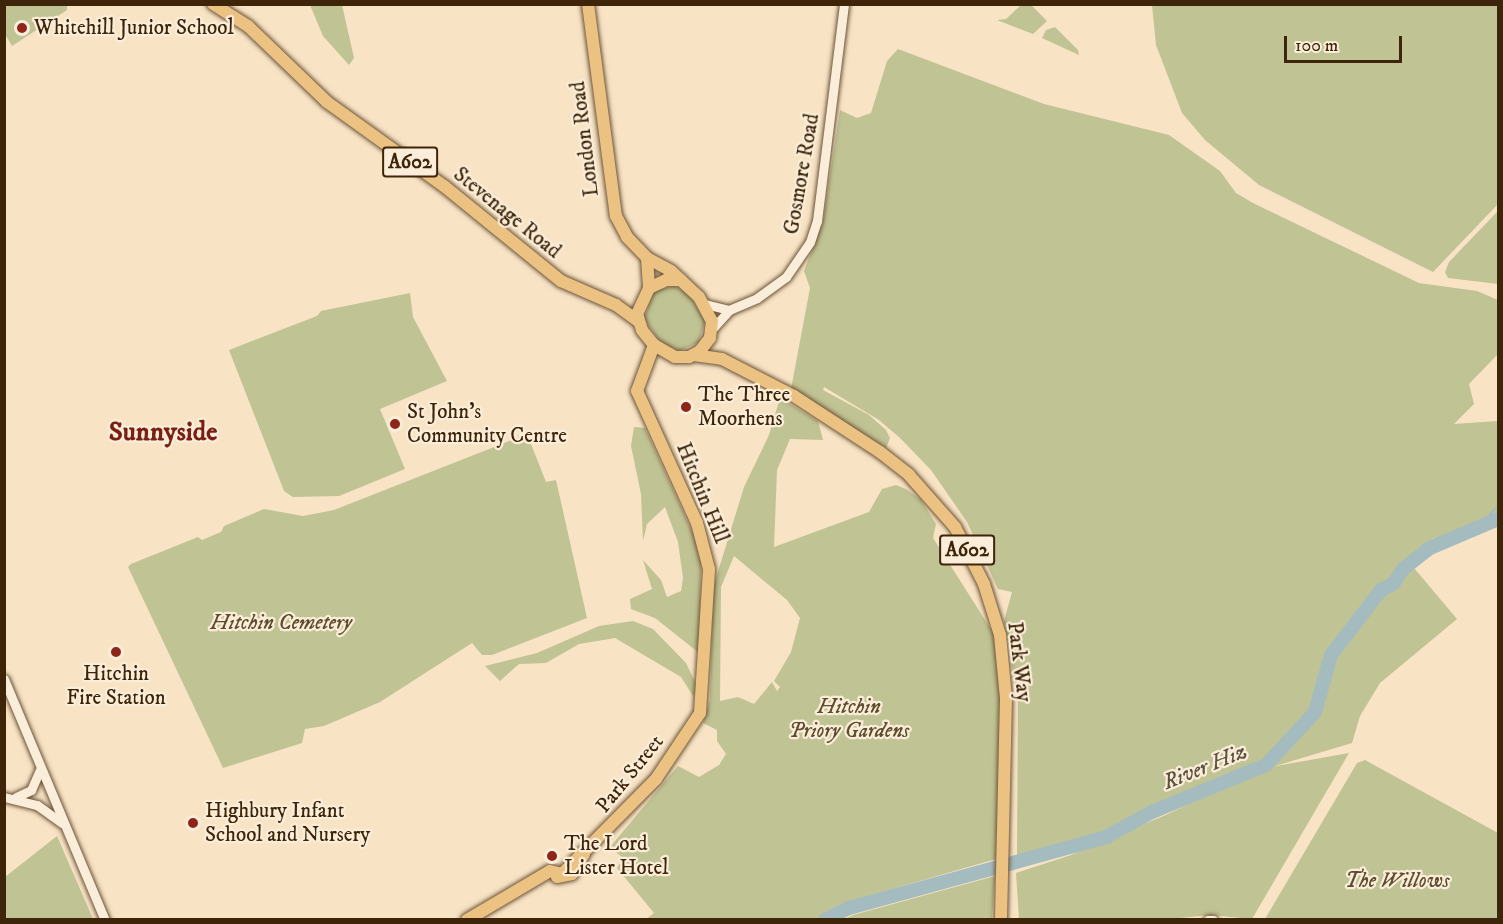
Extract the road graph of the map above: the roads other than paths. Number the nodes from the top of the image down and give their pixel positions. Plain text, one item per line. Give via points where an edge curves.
1 (213, 4) edge
2 (588, 4) edge
3 (844, 4) edge
4 (647, 258) junction
5 (681, 280) junction
6 (649, 288) junction
7 (640, 300) junction
8 (705, 304) junction
9 (616, 305) junction
10 (729, 310) junction
11 (638, 321) junction
12 (711, 333) junction
13 (654, 345) junction
14 (666, 355) junction
15 (694, 355) junction
16 (722, 359) junction
17 (646, 366) junction
18 (5, 681) edge
19 (9, 700) edge
20 (700, 713) joint
21 (40, 770) junction
22 (4, 797) edge
23 (16, 797) junction
24 (62, 823) junction
25 (1003, 888) junction
26 (105, 920) edge
27 (467, 920) edge
28 (1001, 920) edge
29 (1008, 920) edge
30 (1208, 920) edge
31 (1213, 920) edge

1 - 9 main road, Stevenage Road / A602 via 248,26 327,102 444,186 561,281
2 - 4 main road, London Road via 613,209 622,230
3 - 10 street, Gosmore Road via 817,221 810,242 780,283
4 - 5 main road, London Road
4 - 6 main road
5 - 6 main road via 666,280
5 - 8 main road
6 - 7 main road
7 - 9 main road
7 - 11 main road
8 - 10 street
8 - 12 main road
9 - 11 main road, Stevenage Road / A602
10 - 12 street, Gosmore Road
11 - 13 main road
12 - 15 main road
12 - 16 main road
13 - 14 main road
13 - 17 main road, Hitchin Hill
14 - 15 main road
14 - 17 main road
15 - 16 main road, Park Way / A602
16 - 25 main road, Park Way / A602 via 794,396 880,452 909,475 955,527 984,584 1000,635 1006,698
17 - 20 main road, Hitchin Hill via 637,384 639,397 698,523 708,562
18 - 19 street
19 - 21 street
20 - 27 main road, Park Street via 656,779 562,874 553,878 544,875
21 - 23 street via 34,787
21 - 24 street
22 - 23 street
23 - 24 street
24 - 26 street
25 - 28 main road, Park Way
25 - 29 main road
30 - 31 street

